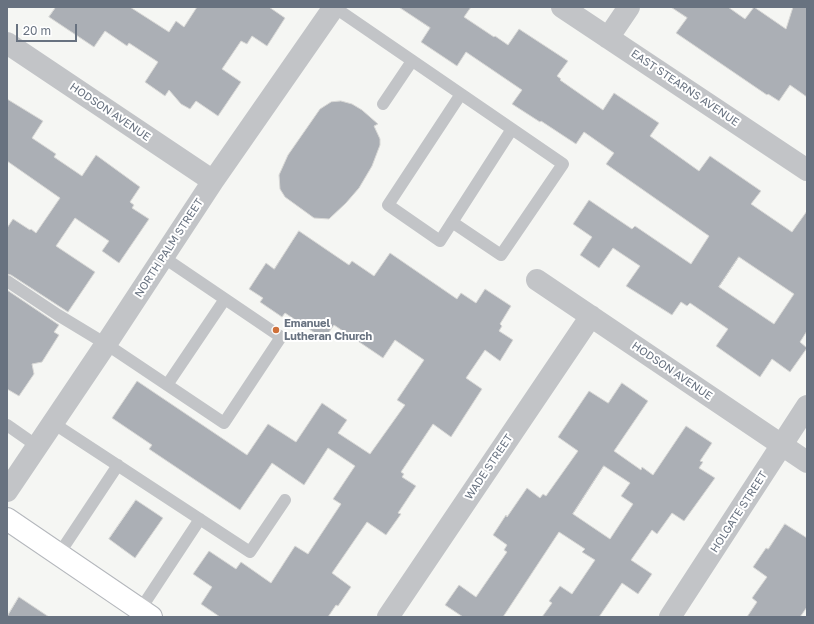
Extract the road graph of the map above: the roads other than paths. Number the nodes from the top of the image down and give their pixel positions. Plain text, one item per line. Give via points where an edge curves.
1 (334, 7) edge
2 (562, 7) edge
3 (629, 7) edge
4 (608, 38) junction
5 (7, 43) edge
6 (412, 61) junction
7 (461, 94) junction
8 (383, 104) dead end
9 (512, 129) junction
10 (807, 170) edge
11 (213, 181) junction
12 (452, 222) junction
13 (164, 257) junction
14 (537, 280) dead end
15 (7, 281) edge
16 (225, 299) junction
17 (591, 316) junction
18 (106, 344) junction
19 (167, 385) junction
20 (807, 406) edge
21 (53, 423) junction
22 (7, 425) edge
23 (782, 445) junction
24 (38, 446) junction
25 (807, 462) edge
26 (118, 466) junction
27 (7, 491) edge
28 (285, 500) dead end
29 (7, 519) edge
30 (200, 519) junction
31 (59, 554) junction
32 (145, 613) edge
33 (388, 617) edge
34 (670, 617) edge

1 - 6 lane
1 - 11 street, NORTH PALM STREET
2 - 4 street, EAST STEARNS AVENUE
3 - 4 street
4 - 10 street, EAST STEARNS AVENUE
5 - 11 street, HODSON AVENUE
6 - 7 lane
6 - 8 lane
7 - 9 lane
7 - 12 lane via 388,205 440,241
9 - 12 lane
9 - 12 lane via 563,164 501,255
11 - 13 street, NORTH PALM STREET
13 - 16 lane
13 - 18 street, NORTH PALM STREET
14 - 17 street, HODSON AVENUE
15 - 18 lane
16 - 19 lane
16 - 19 lane via 280,337 224,423
17 - 23 street, HODSON AVENUE
17 - 33 street, WADE STREET
18 - 19 lane
18 - 21 street, NORTH PALM STREET
20 - 23 street, HOLGATE STREET
21 - 24 street, NORTH PALM STREET
21 - 26 lane
22 - 24 lane
23 - 25 street, HODSON AVENUE
23 - 34 street, HOLGATE STREET
24 - 27 street, NORTH PALM STREET
26 - 30 lane
26 - 31 lane
28 - 30 lane via 250,552
29 - 31 main road
30 - 32 lane
31 - 32 main road

